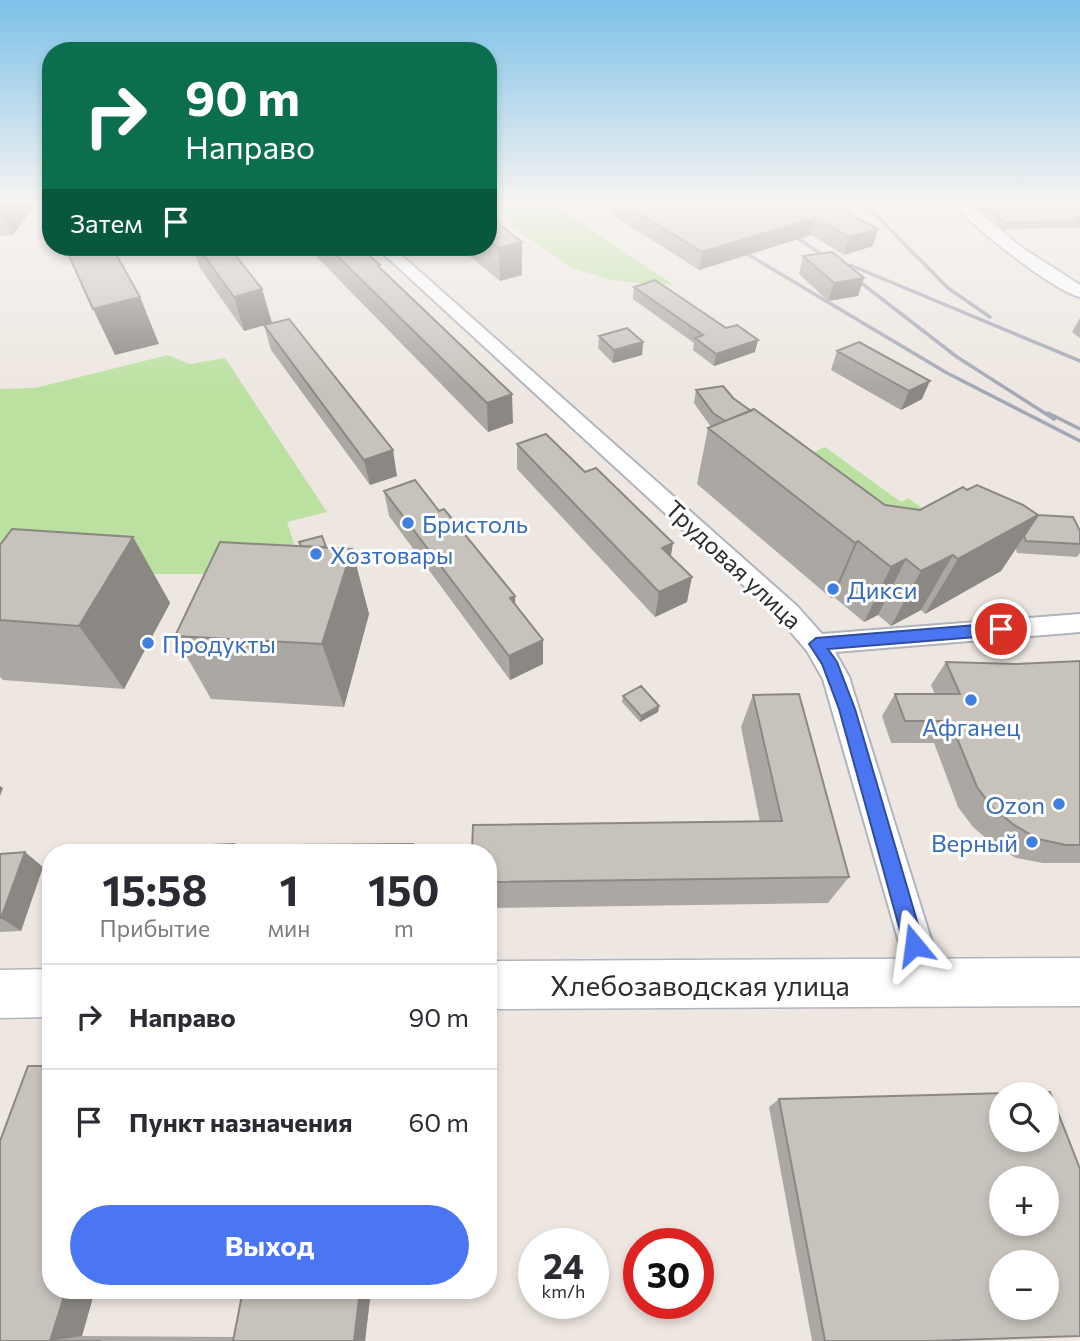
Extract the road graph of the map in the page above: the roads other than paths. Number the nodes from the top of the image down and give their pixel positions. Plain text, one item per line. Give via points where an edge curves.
1 (400, 263) edge
2 (1032, 263) edge
3 (1080, 292) edge
4 (1080, 623) edge
5 (816, 644) junction
6 (1080, 982) edge
7 (928, 984) junction
8 (497, 985) edge

1 - 5 street, Трудовая улица via 788,612
2 - 3 street
4 - 5 street
5 - 7 street, Трудовая улица via 829,662 847,709
6 - 7 main road, Хлебозаводская улица
7 - 8 main road, Хлебозаводская улица

